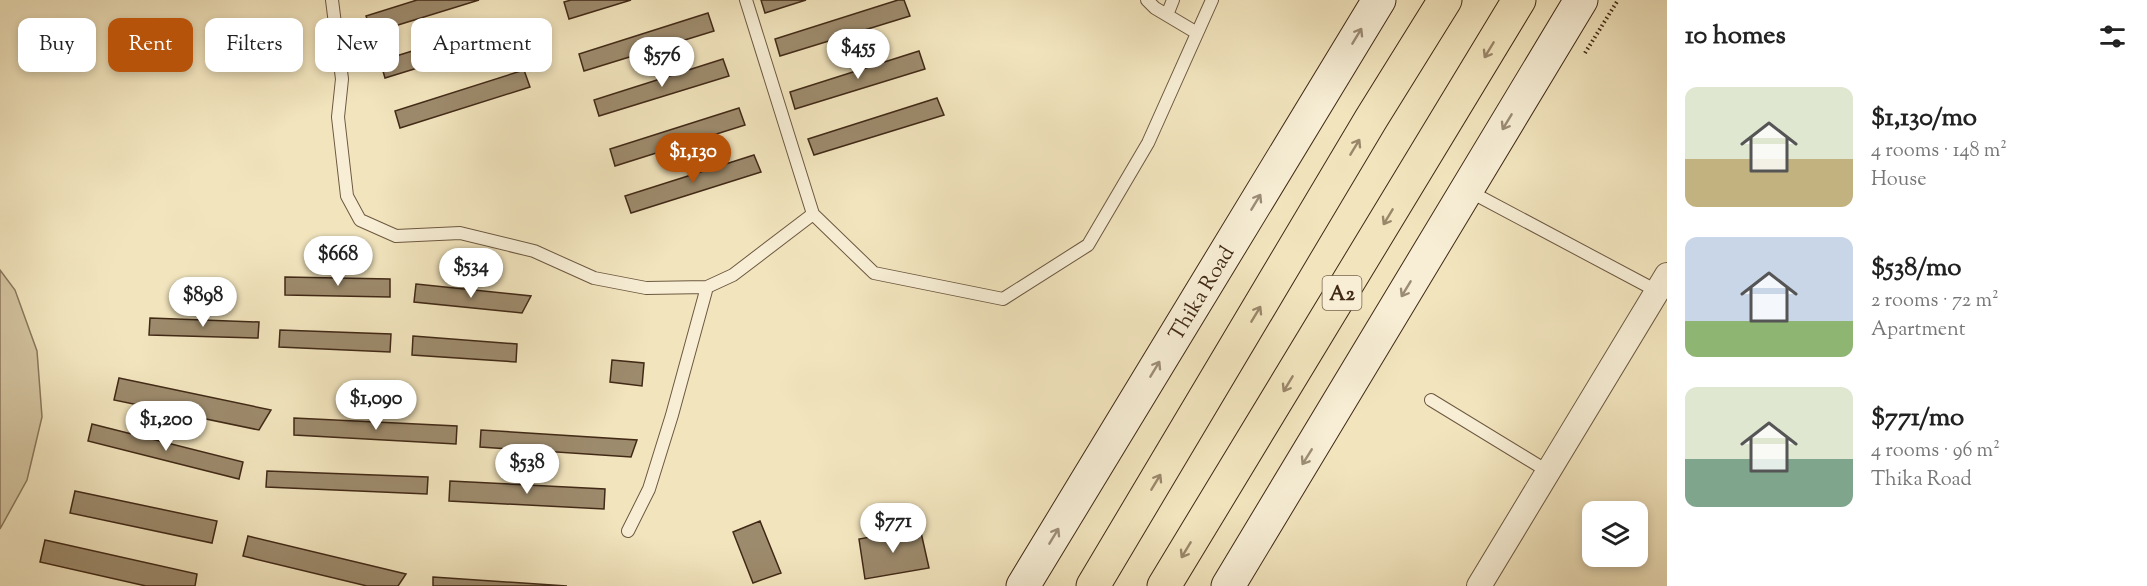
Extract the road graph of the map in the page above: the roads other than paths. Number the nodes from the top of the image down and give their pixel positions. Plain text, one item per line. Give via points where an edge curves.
1 (332, 0) edge
2 (746, 0) edge
3 (1147, 0) edge
4 (1173, 0) edge
5 (1212, 0) edge
6 (1379, 0) edge
7 (1445, 0) edge
8 (1519, 0) edge
9 (1581, 0) edge
10 (1167, 15) junction
11 (1197, 33) junction
12 (1466, 190) junction
13 (813, 214) junction
14 (1662, 283) edge
15 (707, 287) junction
16 (1431, 400) dead end
17 (1549, 472) junction
18 (628, 531) dead end
19 (1023, 586) edge
20 (1093, 586) edge
21 (1164, 586) edge
22 (1228, 586) edge
23 (1479, 586) edge

1 - 15 lane via 342,79 338,117 347,196 360,220 396,236 460,233 534,251 594,278 646,288
2 - 13 lane
3 - 10 lane
4 - 10 lane
5 - 11 lane
19 -> 6 main road, Thika Road
20 -> 7 highway
8 -> 21 highway, A2
9 -> 12 main road
10 - 11 lane
11 - 13 lane via 1148,143 1088,245 1003,299 874,273
12 - 14 lane
12 -> 22 main road
13 - 15 lane via 733,275
14 - 17 street
15 - 18 lane via 649,489
16 - 17 lane
17 - 23 street

